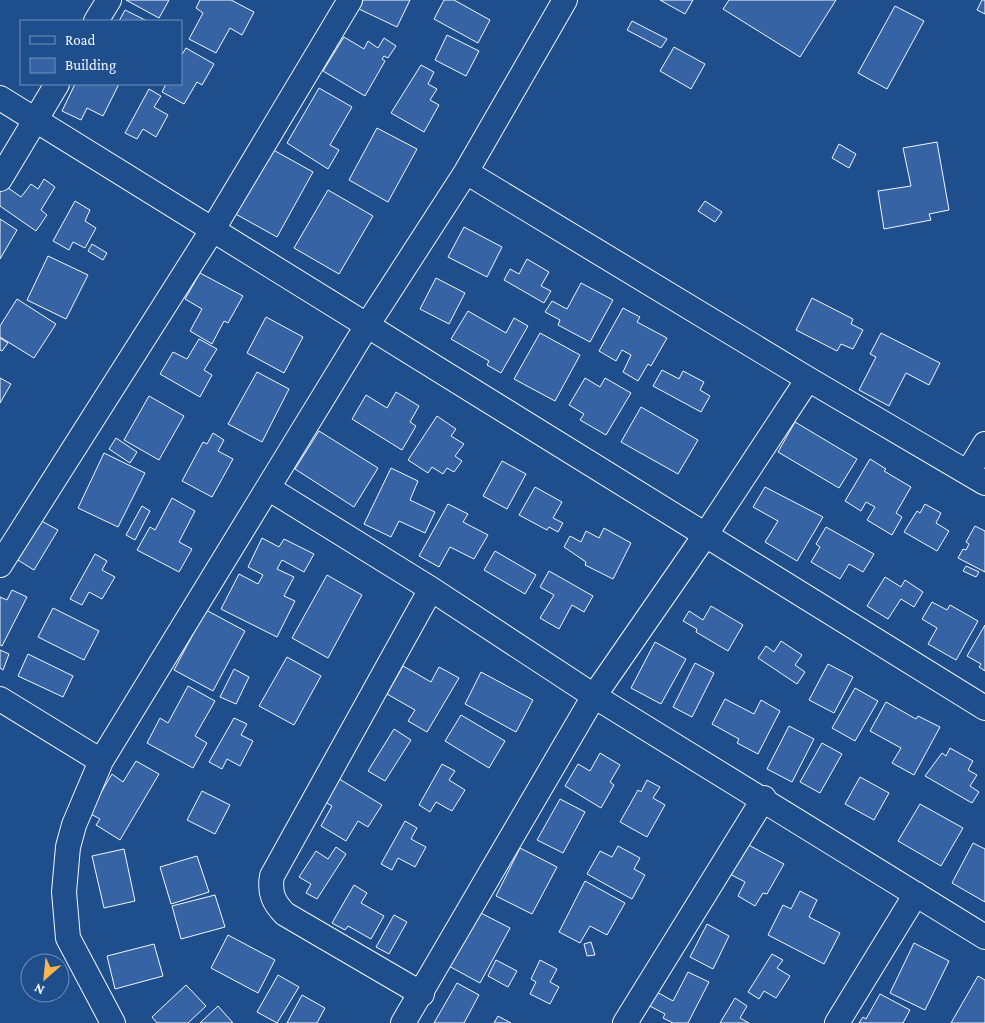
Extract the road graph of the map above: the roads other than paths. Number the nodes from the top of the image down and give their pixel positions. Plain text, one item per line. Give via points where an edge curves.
1 (110, 0) edge
2 (350, 0) edge
3 (565, 0) edge
4 (97, 20) edge
5 (56, 85) edge
6 (0, 98) edge
7 (35, 119) junction
8 (466, 172) junction
9 (0, 179) edge
10 (213, 229) junction
11 (368, 324) junction
12 (808, 379) junction
13 (985, 444) edge
14 (977, 477) edge
15 (268, 488) junction
16 (706, 534) junction
17 (0, 565) edge
18 (432, 589) junction
19 (594, 696) junction
20 (0, 699) edge
21 (985, 708) edge
22 (101, 761) junction
23 (764, 798) junction
24 (916, 894) junction
25 (985, 936) edge
26 (422, 994) junction
27 (113, 1023) edge
28 (404, 1023) edge
29 (625, 1023) edge
30 (836, 1023) edge

1 - 4 street
2 - 10 street
3 - 8 street
5 - 7 street
6 - 7 street
7 - 9 street
7 - 10 street
8 - 11 street
8 - 12 street
10 - 11 street
10 - 17 street
11 - 15 street
11 - 16 street
12 - 14 street
12 - 16 street
13 - 14 street
15 - 18 street
15 - 22 street
16 - 19 street
16 - 21 street
18 - 19 street
18 - 26 street via 272,876 270,886 276,906 285,914
19 - 23 street
19 - 26 street
20 - 22 street
22 - 27 street via 68,847 64,892 68,938
23 - 24 street
23 - 29 street
24 - 25 street
24 - 30 street
26 - 28 street

